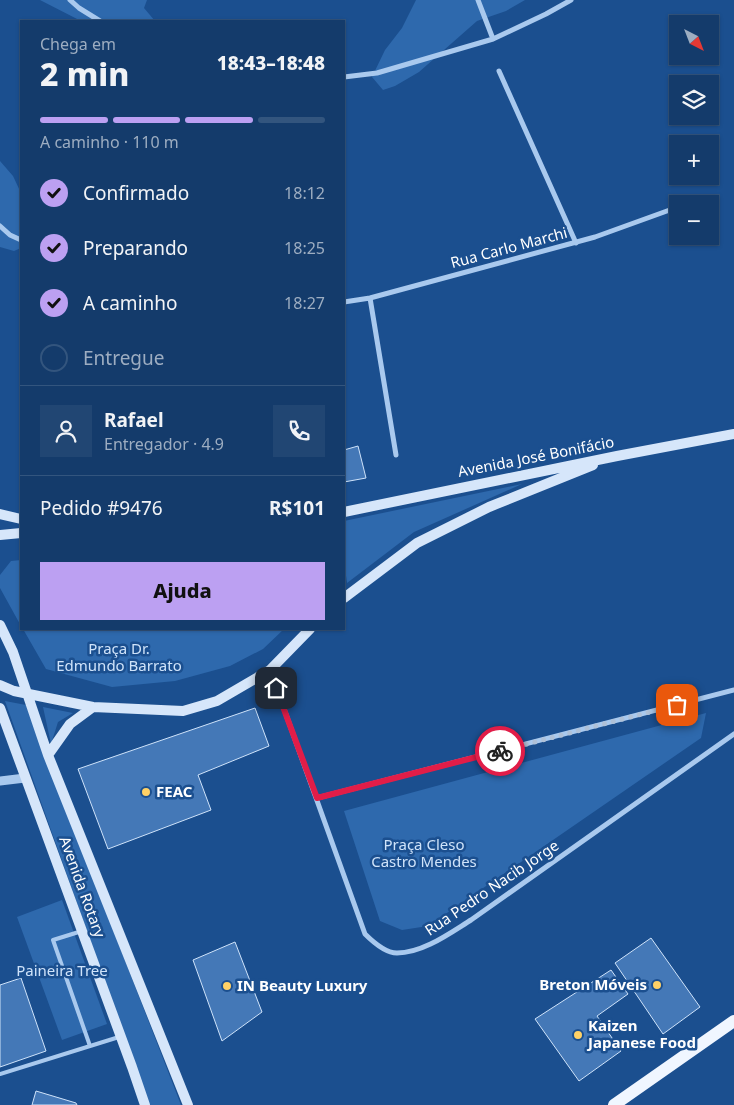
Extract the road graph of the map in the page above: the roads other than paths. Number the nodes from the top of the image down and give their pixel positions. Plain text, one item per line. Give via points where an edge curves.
1 (70, 0) edge
2 (478, 0) edge
3 (571, 0) edge
4 (98, 20) edge
5 (492, 39) junction
6 (499, 71) dead end
7 (345, 77) edge
8 (669, 210) edge
9 (0, 226) edge
10 (20, 240) edge
11 (576, 243) junction
12 (370, 298) junction
13 (345, 302) edge
14 (734, 434) edge
15 (396, 455) dead end
16 (616, 456) junction
17 (345, 512) edge
18 (0, 514) edge
19 (20, 519) edge
20 (20, 533) edge
21 (0, 535) edge
22 (345, 597) edge
23 (0, 625) edge
24 (309, 630) edge
25 (270, 670) junction
26 (0, 685) edge
27 (734, 690) edge
28 (28, 694) junction
29 (94, 707) junction
30 (0, 708) edge
31 (734, 734) edge
32 (48, 756) junction
33 (25, 778) junction
34 (0, 781) edge
35 (317, 798) junction
36 (82, 931) junction
37 (734, 1021) edge
38 (121, 1036) junction
39 (90, 1046) junction
40 (0, 1074) edge
41 (145, 1105) edge
42 (188, 1105) edge
43 (614, 1105) edge

1 - 4 street
2 - 5 street
3 - 5 street
5 - 7 street via 377,73
6 - 11 street
8 - 11 street, Rua Carlo Marchi
9 - 10 street
11 - 12 street, Rua Carlo Marchi
12 - 13 street, Rua Carlo Marchi
12 - 15 street
14 - 16 main road, Avenida José Bonifácio
16 - 17 main road, Avenida José Bonifácio
16 - 22 main road via 489,507 417,542
18 - 19 main road
20 - 21 main road
23 - 28 main road
24 - 25 main road
25 - 29 main road via 217,701 182,711
25 - 35 street, Rua Pedro Nacib Jorge
26 - 28 main road
27 - 35 street
28 - 29 main road
28 - 32 main road
29 - 32 main road via 70,724
30 - 33 main road, Avenida Rotary
31 - 35 street, Rua Pedro Nacib Jorge via 471,920 431,945 396,953 376,945 365,934
32 - 42 main road, Avenida Rotary
33 - 34 street
33 - 36 main road, Avenida Rotary
36 - 38 main road, Avenida Rotary
36 - 39 lane via 53,940
37 - 43 main road
38 - 39 lane
38 - 41 main road, Avenida Rotary
39 - 40 lane

